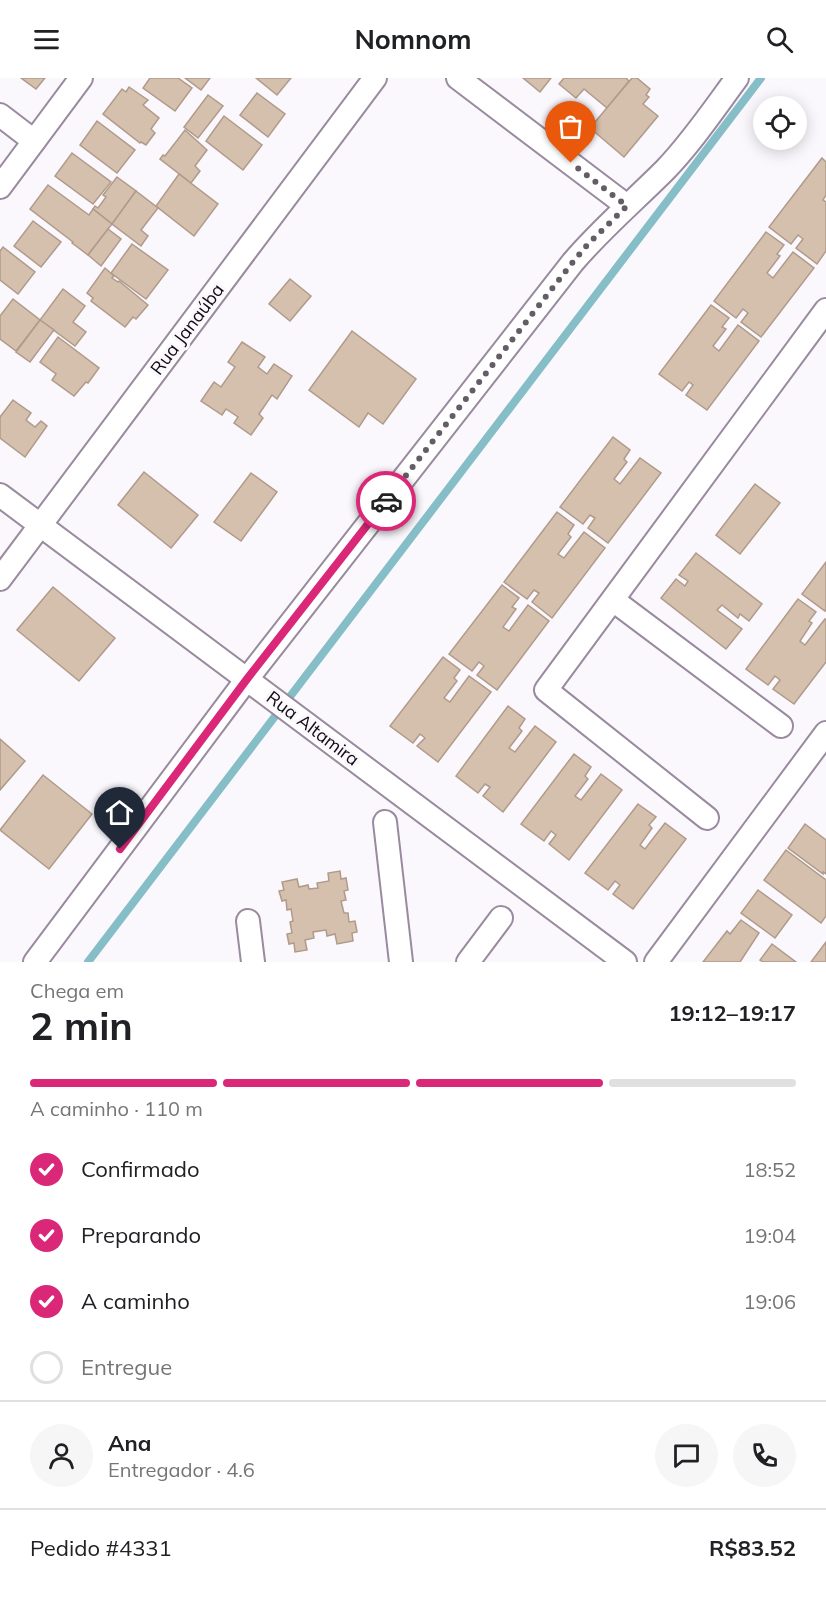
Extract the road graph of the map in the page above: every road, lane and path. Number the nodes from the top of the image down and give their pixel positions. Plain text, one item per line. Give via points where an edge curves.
1 (81, 78) edge
2 (375, 78) edge
3 (458, 78) edge
4 (737, 78) edge
5 (0, 115) edge
6 (34, 141) junction
7 (0, 187) edge
8 (627, 206) junction
9 (826, 310) edge
10 (0, 495) edge
11 (40, 526) junction
12 (0, 579) edge
13 (613, 600) junction
14 (247, 679) junction
15 (781, 726) dead end
16 (826, 733) edge
17 (707, 818) dead end
18 (385, 822) dead end
19 (501, 918) dead end
20 (248, 921) dead end
21 (35, 962) edge
22 (253, 962) edge
23 (401, 962) edge
24 (468, 962) edge
25 (625, 962) edge
26 (656, 962) edge

1 - 6 street
2 - 11 street, Rua Janaúba
3 - 8 street
4 - 8 street via 681,152
5 - 6 street
6 - 7 street
8 - 14 street via 573,262
9 - 13 street
10 - 11 street, Rua Altamira
11 - 12 street, Rua Janaúba
11 - 14 street, Rua Altamira
13 - 15 street
13 - 17 street via 546,690
14 - 21 street
14 - 25 street, Rua Altamira
16 - 26 street
18 - 23 street
19 - 24 street
20 - 22 street

